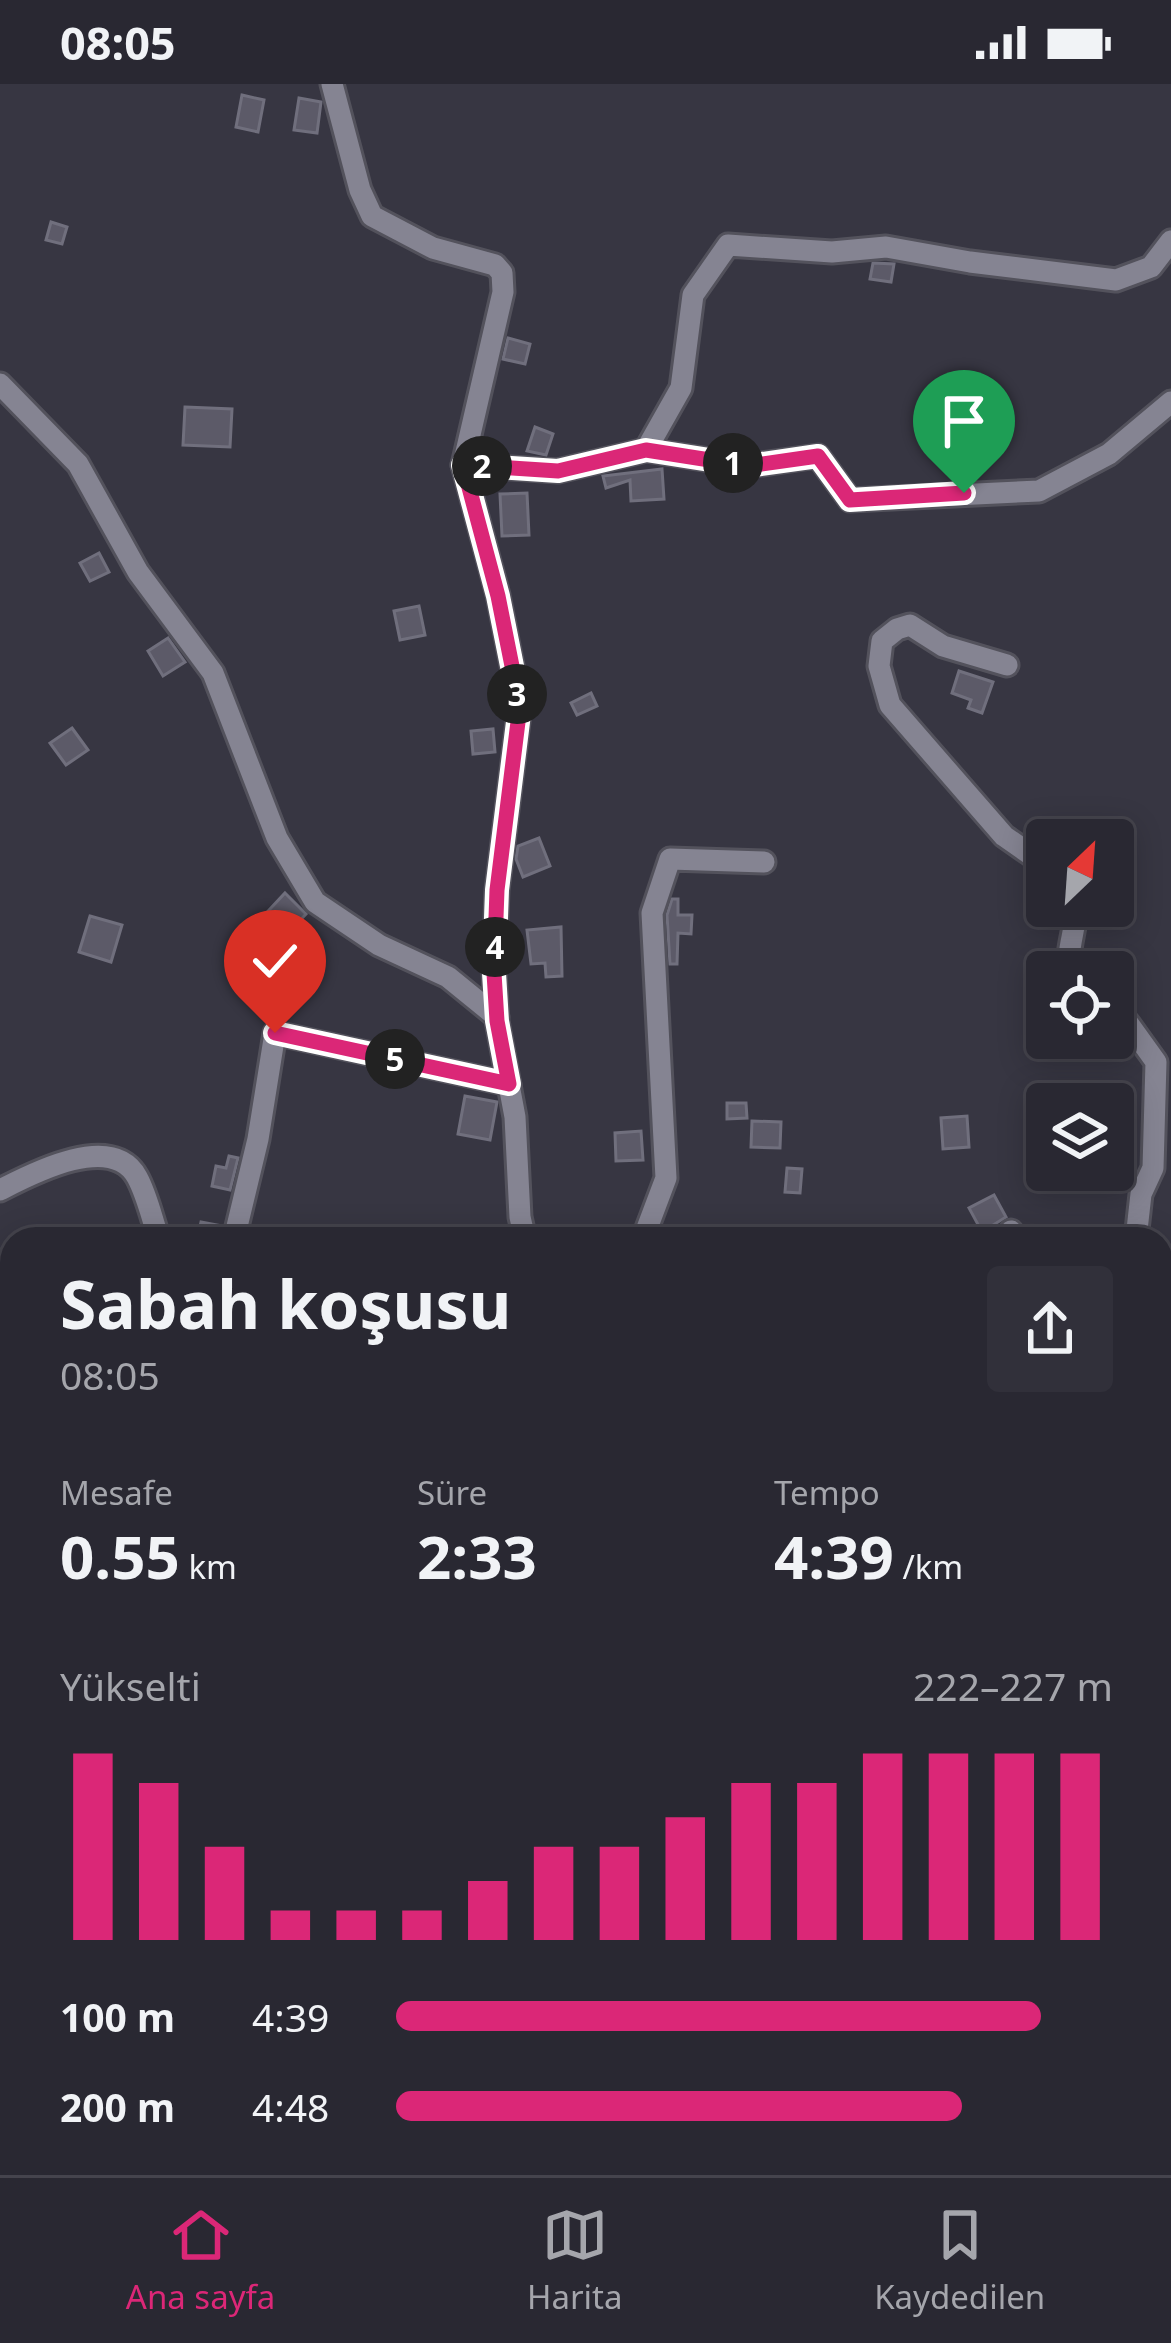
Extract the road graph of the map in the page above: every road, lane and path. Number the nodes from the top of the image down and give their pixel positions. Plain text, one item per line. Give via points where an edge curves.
1 (332, 84) edge
2 (1171, 241) edge
3 (0, 384) edge
4 (1171, 402) edge
5 (646, 450) junction
6 (463, 465) junction
7 (1007, 665) dead end
8 (1026, 851) edge
9 (764, 862) dead end
10 (497, 1017) junction
11 (1134, 1031) edge
12 (509, 1084) junction
13 (1162, 1170) edge
14 (0, 1190) edge
15 (155, 1227) edge
16 (237, 1227) edge
17 (523, 1227) edge
18 (648, 1227) edge
19 (1137, 1227) edge

1 - 6 street via 372,215 502,273
2 - 5 street via 1151,267 1116,280 886,247 728,245 693,295 681,388
3 - 10 street via 78,464 138,572 213,673 277,838 315,902 379,945 448,977
4 - 5 street via 1109,454 1039,491 850,500 818,456 748,466
5 - 6 street via 558,471
6 - 10 street via 520,706 497,890
7 - 8 street via 943,646 910,625 882,641 879,666 890,705
9 - 18 street via 670,859 652,913 666,1178
10 - 12 street
11 - 13 street via 1156,1061
12 - 16 street via 275,1033
12 - 17 street
13 - 19 street via 1141,1194
14 - 15 street via 61,1161 106,1158 136,1174

